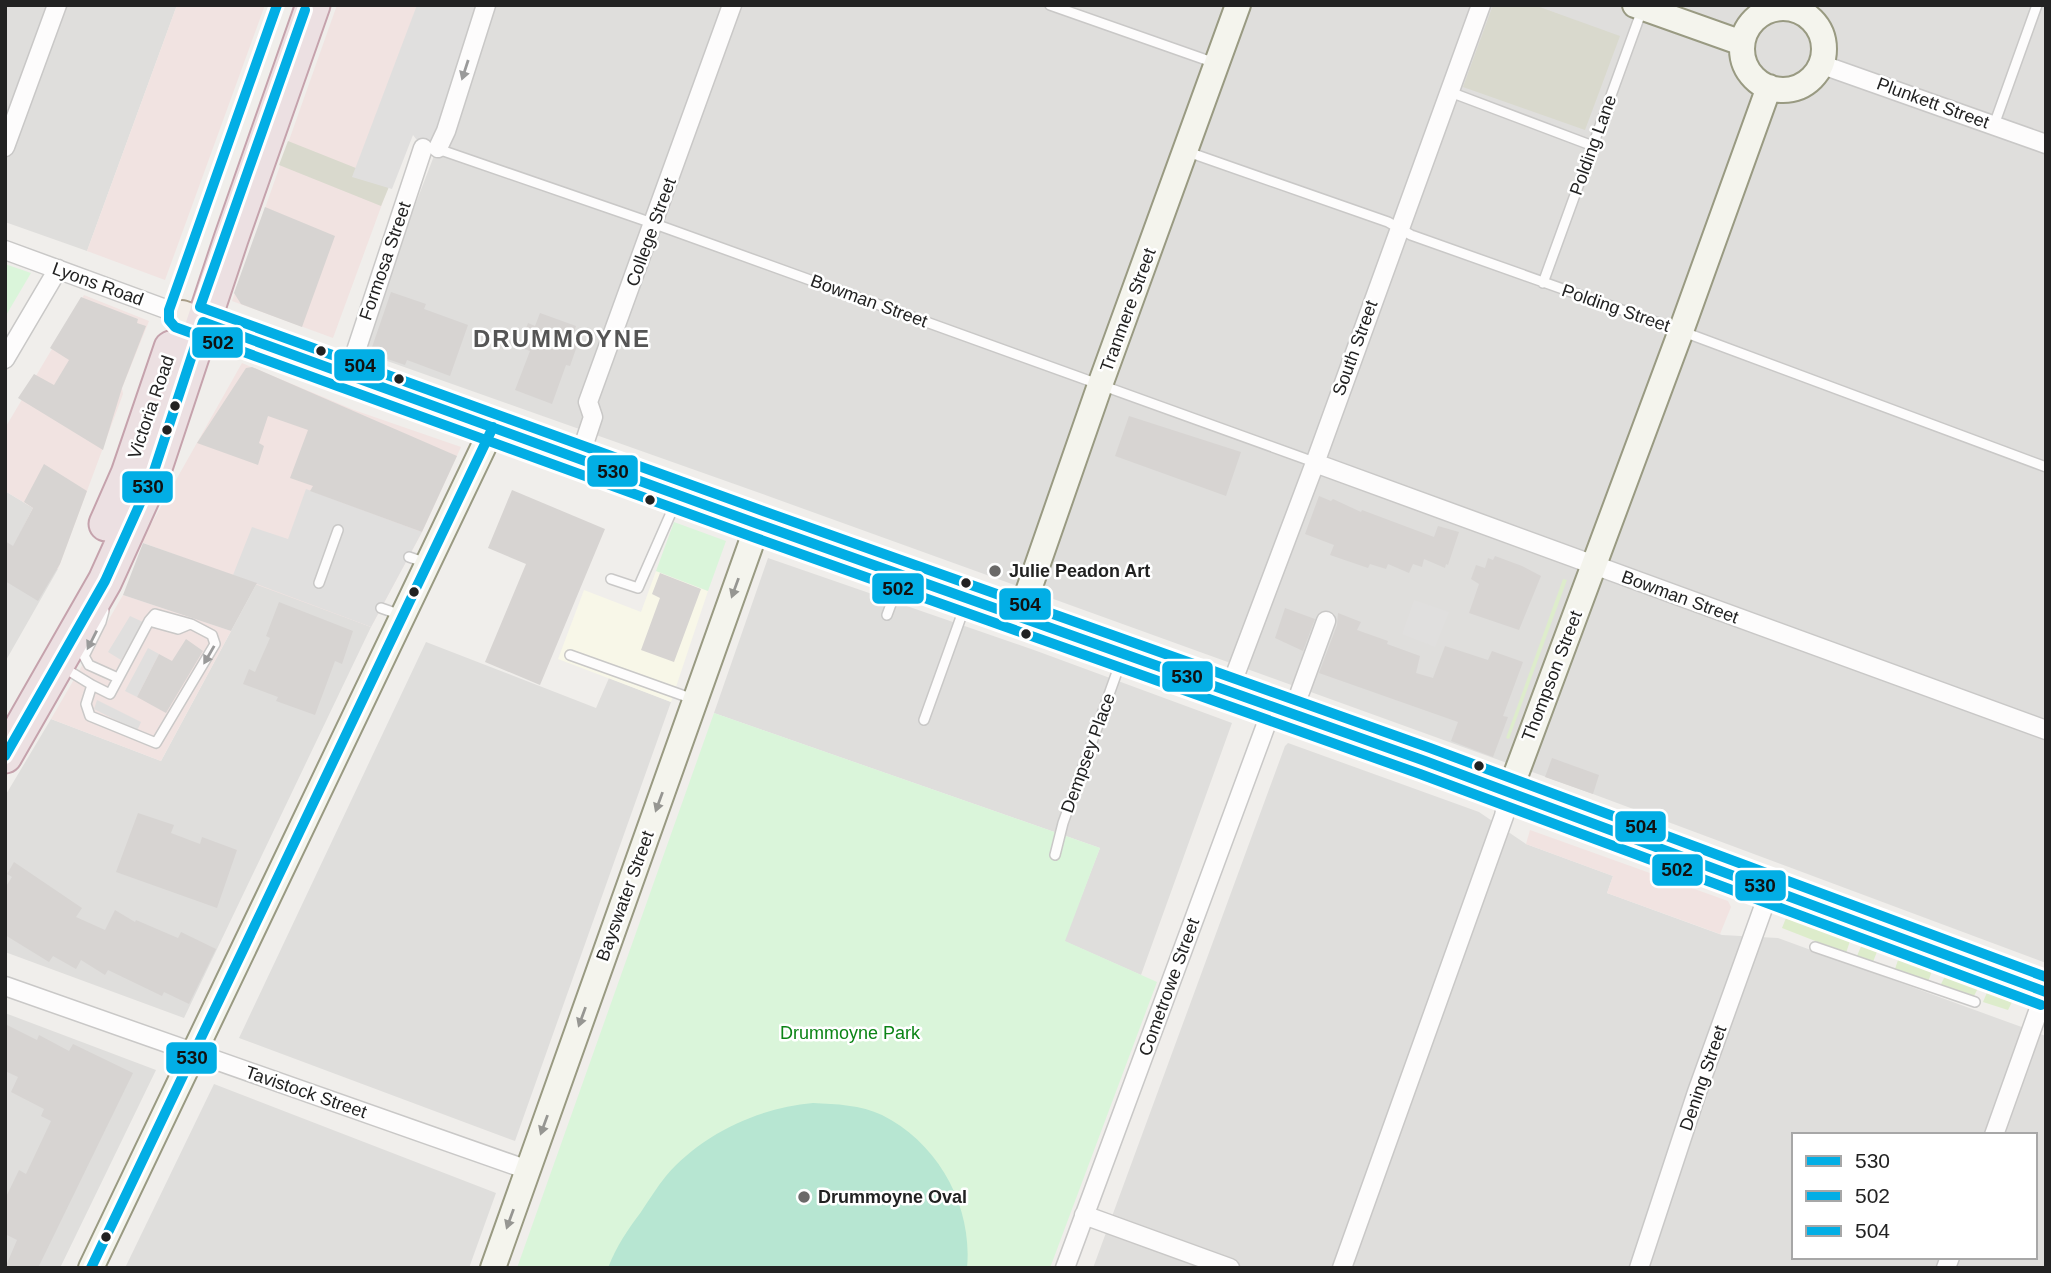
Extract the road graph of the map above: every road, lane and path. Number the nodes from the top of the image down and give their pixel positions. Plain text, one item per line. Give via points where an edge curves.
1 (57, 5) edge
2 (292, 5) edge
3 (313, 5) edge
4 (486, 5) edge
5 (732, 5) edge
6 (1050, 5) edge
7 (1238, 5) edge
8 (1480, 5) edge
9 (2037, 5) edge
10 (1638, 7) edge
11 (1798, 8) edge
12 (1742, 43) junction
13 (1217, 64) junction
14 (1828, 67) junction
15 (1769, 87) junction
16 (1450, 92) junction
17 (1994, 125) junction
18 (2046, 144) edge
19 (1593, 146) junction
20 (5, 147) edge
21 (430, 148) junction
22 (1186, 152) junction
23 (654, 223) junction
24 (1399, 228) junction
25 (5, 250) edge
26 (58, 269) junction
27 (1543, 283) junction
28 (193, 318) junction
29 (1681, 331) junction
30 (7, 352) edge
31 (348, 374) junction
32 (1100, 385) junction
33 (493, 427) junction
34 (579, 459) junction
35 (1314, 462) junction
36 (2046, 467) edge
37 (679, 495) junction
38 (758, 524) junction
39 (338, 530) dead end
40 (1594, 565) junction
41 (902, 573) junction
42 (111, 574) junction
43 (611, 579) dead end
44 (319, 583) dead end
45 (968, 597) junction
46 (887, 615) dead end
47 (1020, 615) junction
48 (1326, 621) dead end
49 (1123, 653) junction
50 (570, 655) dead end
51 (59, 665) junction
52 (118, 678) junction
53 (92, 685) junction
54 (1229, 691) junction
55 (1300, 692) dead end
56 (695, 700) junction
57 (1273, 706) junction
58 (5, 715) edge
59 (924, 720) dead end
60 (2046, 730) edge
61 (5, 757) edge
62 (1509, 793) junction
63 (1055, 855) dead end
64 (1770, 889) junction
65 (1815, 947) dead end
66 (5, 986) edge
67 (2045, 992) edge
68 (1975, 1002) dead end
69 (194, 1052) junction
70 (1995, 1133) edge
71 (528, 1170) junction
72 (1084, 1215) junction
73 (92, 1268) edge
74 (493, 1268) edge
75 (1065, 1268) edge
76 (1230, 1268) edge
77 (1342, 1268) edge
78 (1639, 1268) edge

1 - 20 street
2 - 28 highway, Victoria Road
3 - 28 highway, Victoria Road
4 -> 21 street, Formosa Street via 446,131
5 - 23 street, College Street
6 - 13 lane
7 - 13 street, Tranmere Street
8 - 16 street, South Street
9 - 17 lane
10 - 12 street
10 - 19 lane, Polding Lane
11 - 12 street via 1762,13 1745,31
11 - 14 street via 1817,27
12 - 15 street via 1748,70
13 - 22 street, Tranmere Street
14 - 15 street via 1793,88
14 - 17 street, Plunkett Street
15 - 29 street, Thompson Street
16 - 19 lane
16 - 24 street, South Street
17 - 18 street, Plunkett Street
19 - 27 lane, Polding Lane
21 - 23 lane, Bowman Street
21 - 31 street, Formosa Street via 378,281
22 - 24 lane, Polding Street
22 - 32 street, Tranmere Street
23 - 32 lane, Bowman Street
23 - 34 street, College Street via 588,402 593,417
24 - 27 lane, Polding Street
24 - 35 street, South Street
25 - 26 street, Lyons Road
26 - 28 street, Lyons Road
26 - 30 street
27 - 29 lane, Polding Street
28 - 31 main road, Lyons Road
28 - 42 highway, Victoria Road via 152,477
28 - 58 highway, Victoria Road via 101,537
29 - 36 lane, Polding Street
29 - 40 street, Thompson Street
31 - 33 main road, Lyons Road
32 - 35 lane, Bowman Street
32 - 47 street, Tranmere Street
33 - 34 main road, Lyons Road
33 - 69 street via 392,612
34 - 37 main road, Lyons Road
35 - 40 street, Bowman Street
35 - 54 street, South Street
37 - 38 main road, Lyons Road
37 - 43 lane via 638,588
38 - 41 main road, Lyons Road
38 -> 56 street, Bayswater Street
39 - 44 lane
40 - 60 street, Bowman Street
40 - 62 street, Thompson Street
41 - 45 main road, Lyons Road
41 - 46 lane
42 - 51 highway, Victoria Road
42 -> 52 lane via 101,622 84,656 89,666
45 - 47 main road, Lyons Road
45 - 59 lane
47 - 49 main road, Lyons Road
48 - 55 street
49 - 54 main road, Lyons Road
49 - 63 lane, Dempsey Place
50 - 56 lane
51 - 53 lane
51 - 61 highway, Victoria Road
52 - 53 lane via 110,694
52 -> 53 lane via 151,616 161,614 212,635 215,644 156,743 90,716 86,704
54 - 57 main road, Lyons Road
56 -> 71 street, Bayswater Street
57 - 62 main road, Lyons Road
57 - 72 street, Cometrowe Street
62 - 64 main road, Lyons Road
62 - 77 street, Thompson Street
64 - 67 main road, Lyons Road
64 - 78 street, Dening Street
65 - 68 lane
66 - 69 street, Tavistock Street
67 - 70 street
69 - 71 street, Tavistock Street
69 - 73 street
71 -> 74 street, Bayswater Street
72 - 75 street, Cometrowe Street
72 - 76 street

